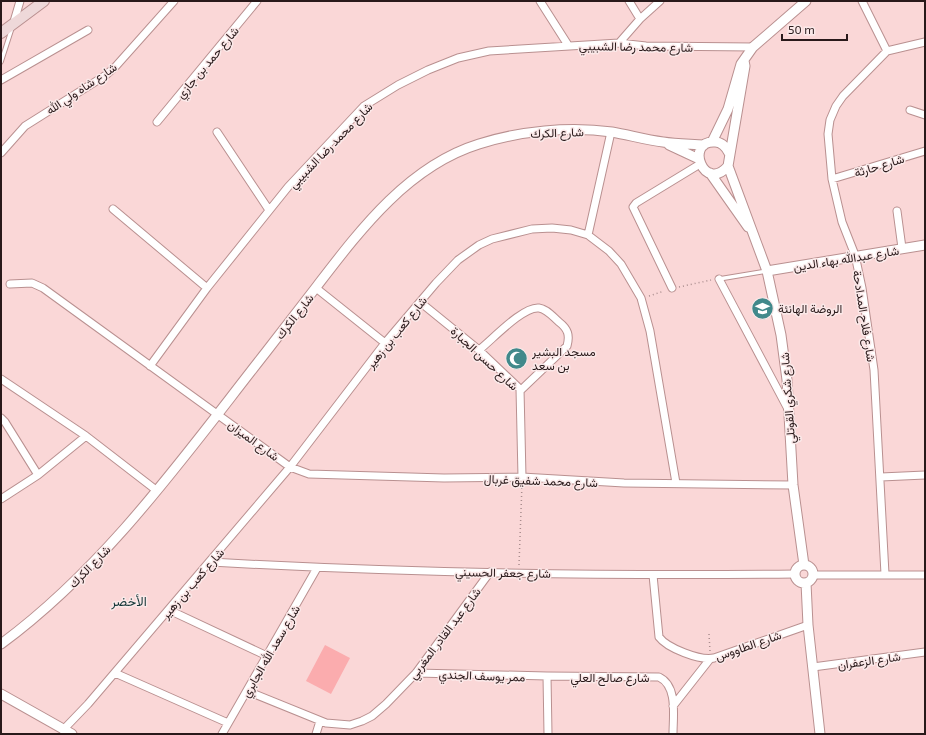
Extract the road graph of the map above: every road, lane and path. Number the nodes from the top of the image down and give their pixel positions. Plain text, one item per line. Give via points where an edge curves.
1 (20, 1) edge
2 (44, 1) edge
3 (174, 1) edge
4 (257, 1) edge
5 (540, 1) edge
6 (629, 1) edge
7 (660, 1) edge
8 (806, 1) edge
9 (862, 1) edge
10 (640, 19) junction
11 (13, 25) junction
12 (88, 30) dead end
13 (1, 33) edge
14 (925, 42) edge
15 (619, 43) junction
16 (568, 45) junction
17 (753, 47) junction
18 (887, 51) junction
19 (744, 61) junction
20 (1, 62) edge
21 (1, 80) edge
22 (910, 110) dead end
23 (925, 115) edge
24 (157, 122) dead end
25 (217, 132) dead end
26 (611, 132) junction
27 (662, 142) junction
28 (708, 144) junction
29 (925, 151) edge
30 (1, 153) edge
31 (730, 153) junction
32 (699, 162) junction
33 (728, 166) junction
34 (710, 173) junction
35 (832, 179) junction
36 (113, 209) dead end
37 (269, 210) junction
38 (897, 211) dead end
39 (754, 234) junction
40 (588, 235) junction
41 (925, 245) edge
42 (902, 248) junction
43 (854, 255) junction
44 (767, 271) junction
45 (718, 279) joint
46 (10, 284) dead end
47 (207, 288) junction
48 (316, 288) junction
49 (672, 288) dead end
50 (420, 302) junction
51 (385, 343) junction
52 (479, 350) junction
53 (150, 366) junction
54 (1, 379) edge
55 (521, 390) junction
56 (788, 409) junction
57 (217, 414) junction
58 (1, 418) edge
59 (86, 436) junction
60 (290, 467) junction
61 (38, 475) junction
62 (925, 475) edge
63 (881, 476) junction
64 (522, 477) junction
65 (676, 483) junction
66 (793, 485) junction
67 (156, 490) junction
68 (1, 499) edge
69 (211, 562) junction
70 (804, 565) junction
71 (317, 568) junction
72 (490, 572) junction
73 (519, 572) junction
74 (795, 574) junction
75 (886, 574) junction
76 (653, 575) junction
77 (813, 575) junction
78 (925, 575) edge
79 (806, 583) junction
80 (169, 610) junction
81 (808, 625) junction
82 (709, 634) dead end
83 (1, 644) edge
84 (925, 652) edge
85 (267, 656) junction
86 (710, 659) junction
87 (813, 667) junction
88 (115, 673) junction
89 (416, 673) junction
90 (547, 676) junction
91 (247, 691) junction
92 (3, 697) edge
93 (673, 706) junction
94 (320, 721) junction
95 (228, 723) junction
96 (67, 733) edge
97 (222, 734) edge
98 (316, 734) edge
99 (548, 734) edge
100 (673, 734) edge
101 (820, 734) edge

1 - 11 street
2 - 11 main road
3 - 30 street, شارع شاه ولي الله via 106,75 25,126
4 - 24 street, شارع حمد بن جازي
5 - 16 street
6 - 10 street
7 - 10 street
8 - 17 street
9 - 18 street
10 - 15 street
11 - 13 main road
11 - 20 lane
12 - 21 street
14 - 18 street
15 - 16 street, شارع محمد رضا الشبيبي
15 - 17 street, شارع محمد رضا الشبيبي via 646,46
16 - 37 street, شارع محمد رضا الشبيبي via 489,51 458,58 398,85 364,106
17 - 19 street
18 - 35 street, شارع فلاح المدادحة via 836,106 828,134
19 - 28 street via 721,125
19 - 31 street
22 - 23 street
25 - 37 street
26 - 27 street, شارع الكرك
26 - 40 street
26 - 48 street, شارع الكرك via 540,131 480,143 453,154 389,200 351,242
27 - 28 street, شارع الكرك
27 - 32 street, شارع الكرك
28 - 31 street via 723,144
28 - 32 street via 701,149
29 - 35 street, شارع حارثة
31 - 33 street
32 - 34 street
32 - 49 street via 633,207
33 - 34 street via 720,172
33 - 39 street, شارع شكري القوتلي
34 - 39 street, شارع شكري القوتلي
35 - 43 street, شارع فلاح المدادحة via 842,222
36 - 47 street
37 - 47 street, شارع محمد رضا الشبيبي
38 - 42 street
39 - 44 street, شارع شكري القوتلي
40 - 50 street, شارع كعب بن زهير via 552,228 532,229 492,239 458,260
40 - 65 street, شارع كعب بن زهير via 621,264 641,298 662,390
41 - 42 street, شارع عبدالله بهاء الدين
42 - 43 street, شارع عبدالله بهاء الدين
43 - 44 street, شارع عبدالله بهاء الدين
43 - 63 street, شارع فلاح المدادحة via 862,288 874,370
44 - 45 lane
44 - 56 street, شارع شكري القوتلي via 781,334
45 - 56 street
46 - 53 street via 32,283 43,288
47 - 53 street, شارع محمد رضا الشبيبي
48 - 51 street
48 - 57 street, شارع الكرك
50 - 51 street, شارع كعب بن زهير
50 - 52 street, شارع حسن الجبارة
51 - 60 street, شارع كعب بن زهير
52 - 55 street, شارع حسن الجبارة
52 - 55 street via 529,309 540,308 546,311 566,328 569,339 567,346
53 - 57 street
54 - 59 street
55 - 64 street, شارع حسن الجبارة
56 - 66 street, شارع شكري القوتلي
57 - 60 street, شارع الميزان
57 - 67 street, شارع الكرك
58 - 61 street
59 - 61 street
59 - 67 street
60 - 64 street, شارع محمد شفيق غربال via 313,475
60 - 69 street, شارع كعب بن زهير
61 - 68 street
62 - 63 street
63 - 75 street, شارع فلاح المدادحة
64 - 65 street, شارع محمد شفيق غربال via 624,483
64 - 73 path
65 - 66 street, شارع محمد شفيق غربال
66 - 70 street, شارع شكري القوتلي
67 - 83 street, شارع الكرك via 101,554 40,613
69 - 71 street, شارع جعفر الحسيني
69 - 80 street, شارع كعب بن زهير
70 - 74 street via 798,567
70 - 77 street via 810,567
71 - 72 street, شارع جعفر الحسيني
71 - 85 street, شارع سعد الله الجابري
72 - 73 street, شارع جعفر الحسيني
72 - 89 street, شارع عبد القادر المغربي
73 - 76 street, شارع جعفر الحسيني
74 - 76 street, شارع جعفر الحسيني
74 - 79 street via 799,581
75 - 77 street
75 - 78 street
76 - 86 street, شارع الطاووس via 659,637 668,645 699,658
77 - 79 street
79 - 81 street
80 - 85 street
80 - 88 street, شارع كعب بن زهير
81 - 86 street, شارع الطاووس
81 - 87 street
82 - 86 path
84 - 87 street, شارع الزعفران
85 - 91 street, شارع سعد الله الجابري
86 - 93 street
87 - 101 street
88 - 95 street
88 - 96 street, شارع كعب بن زهير via 73,720
89 - 90 street, ممر يوسف الجندي
89 - 94 street, شارع عبد القادر المغربي via 386,704 362,721 339,725
90 - 93 street, شارع صالح العلي via 659,677 669,686
90 - 99 street
91 - 94 street, شارع عبد القادر المغربي
91 - 95 street, شارع سعد الله الجابري
92 - 96 street
93 - 100 street, شارع صالح العلي
94 - 98 street
95 - 97 street, شارع سعد الله الجابري

